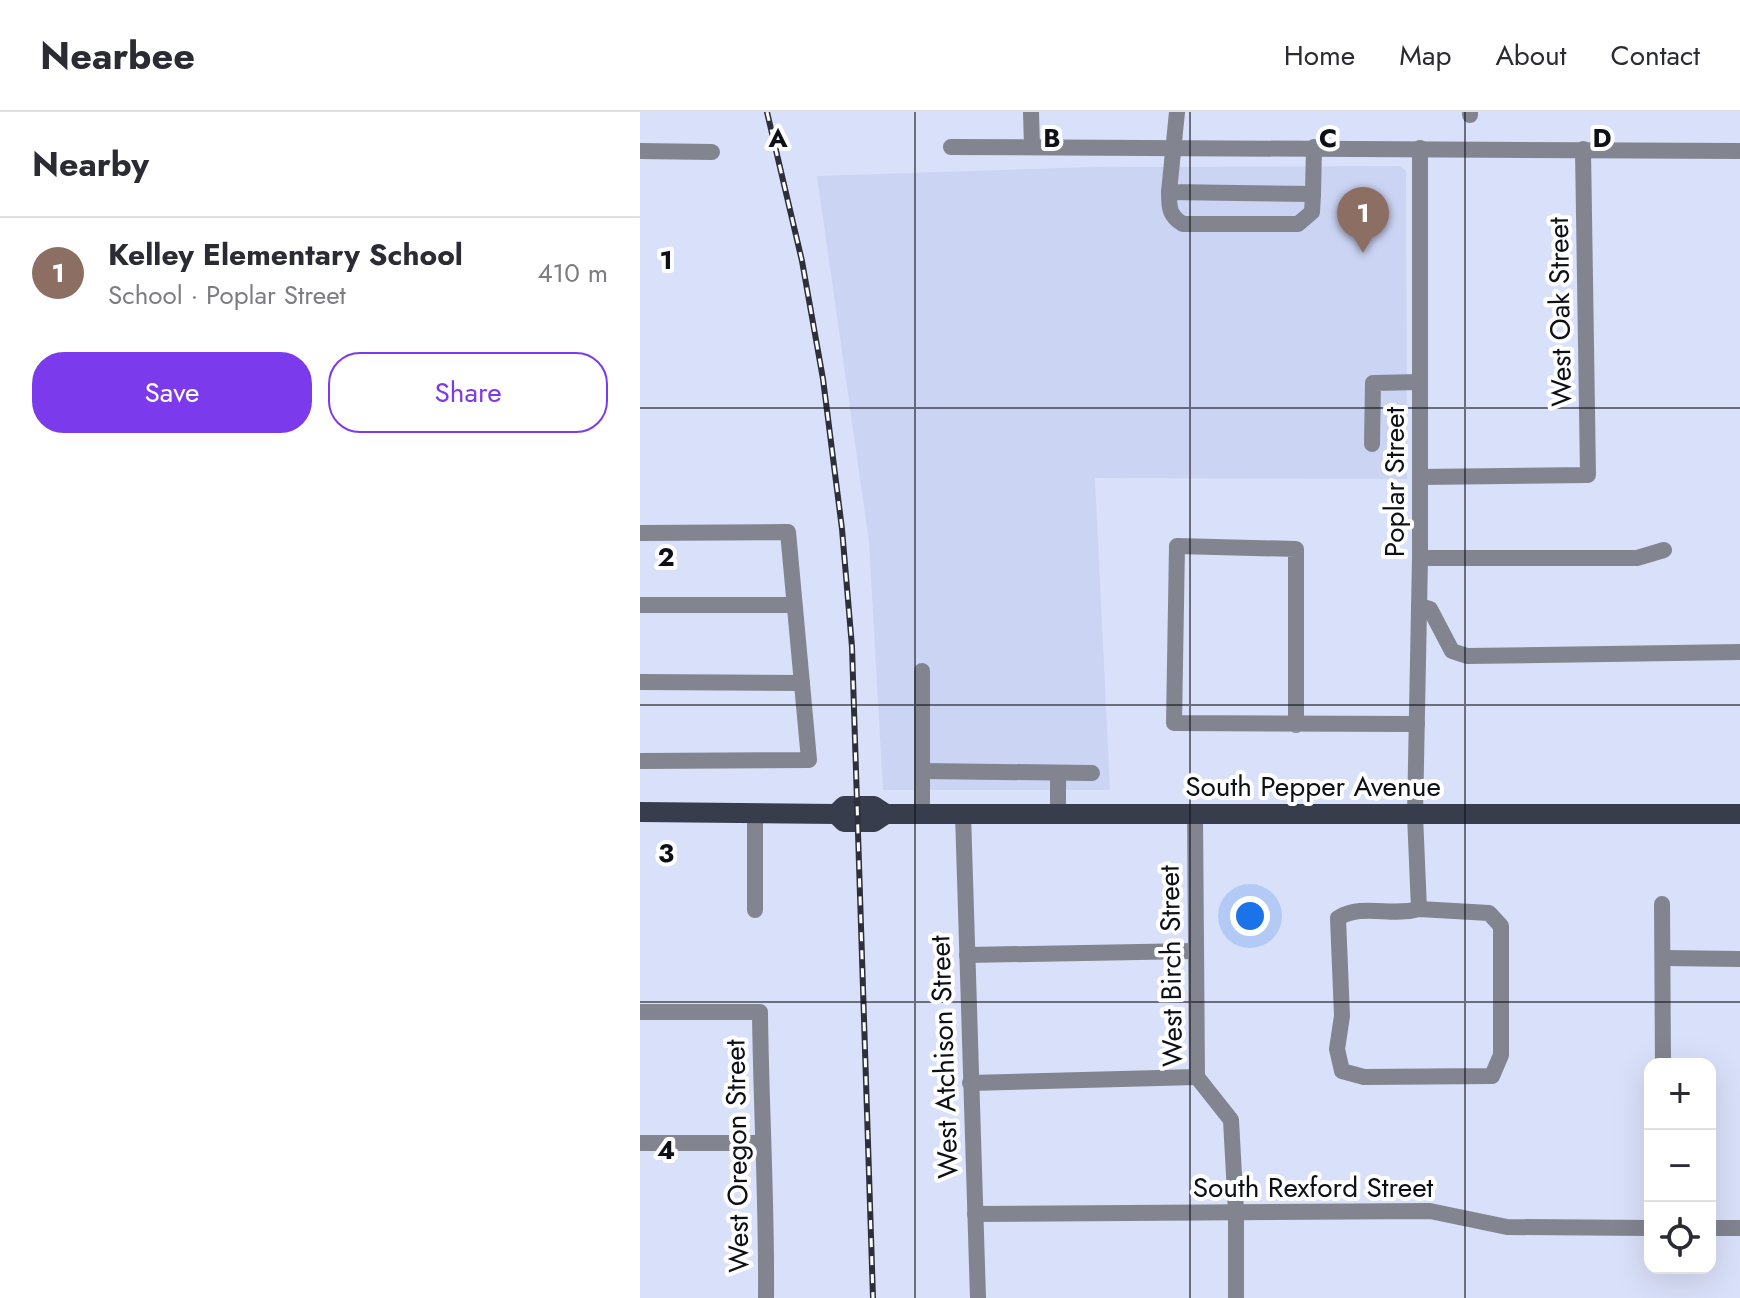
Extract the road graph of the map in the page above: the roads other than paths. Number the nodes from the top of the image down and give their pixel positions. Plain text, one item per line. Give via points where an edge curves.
1 (1031, 112) edge
2 (1177, 112) edge
3 (1032, 146) junction
4 (1176, 146) junction
5 (951, 147) dead end
6 (1314, 147) junction
7 (1420, 148) junction
8 (1583, 149) junction
9 (640, 151) edge
10 (1740, 151) edge
11 (712, 152) dead end
12 (1169, 192) junction
13 (1313, 194) junction
14 (1420, 382) junction
15 (1372, 444) dead end
16 (1420, 477) junction
17 (640, 533) edge
18 (1664, 550) dead end
19 (1420, 558) junction
20 (640, 605) edge
21 (794, 605) junction
22 (1419, 606) junction
23 (1740, 652) edge
24 (922, 671) dead end
25 (640, 682) edge
26 (802, 683) junction
27 (1417, 724) junction
28 (1296, 725) junction
29 (640, 761) edge
30 (922, 771) junction
31 (1058, 773) junction
32 (1092, 773) dead end
33 (640, 812) edge
34 (755, 813) junction
35 (1195, 813) junction
36 (922, 814) junction
37 (963, 814) junction
38 (1058, 814) junction
39 (1740, 814) edge
40 (1415, 815) junction
41 (1662, 904) dead end
42 (1419, 909) junction
43 (755, 910) dead end
44 (1194, 951) junction
45 (967, 955) junction
46 (1664, 958) junction
47 (1740, 959) edge
48 (640, 1012) edge
49 (1663, 1058) edge
50 (1197, 1077) junction
51 (970, 1083) junction
52 (640, 1143) edge
53 (762, 1143) junction
54 (1236, 1212) junction
55 (975, 1214) junction
56 (1644, 1228) edge
57 (1716, 1228) edge
58 (1740, 1228) edge
59 (766, 1298) edge
60 (978, 1298) edge
61 (1236, 1298) edge

1 - 3 street
2 - 4 street
3 - 4 street
3 - 5 street
4 - 6 street
4 - 12 street
6 - 7 street
6 - 13 street
7 - 8 street
7 - 14 street, Poplar Street
8 - 10 street
8 - 16 street, West Oak Street via 1588,475
9 - 11 street
12 - 13 street
12 - 13 street via 1169,210 1183,224 1298,224 1312,212
14 - 15 street via 1373,383
14 - 16 street, Poplar Street
16 - 19 street, Poplar Street
17 - 21 street via 788,532
18 - 19 street via 1637,558
19 - 22 street, Poplar Street
20 - 21 street
21 - 26 street
22 - 23 street via 1430,609 1452,651 1467,656
22 - 27 street, Poplar Street
24 - 30 street
25 - 26 street
26 - 29 street via 809,760
27 - 28 street
27 - 40 street, Poplar Street
28 - 28 street via 1296,549 1177,546 1174,723
30 - 31 street
30 - 36 street
31 - 32 street
31 - 38 street
33 - 34 main road, South Pepper Avenue
34 - 36 main road, South Pepper Avenue via 836,814 844,806 874,806 886,814
34 - 43 street
35 - 38 main road, South Pepper Avenue
35 - 40 main road, South Pepper Avenue
35 - 44 street, West Birch Street
36 - 37 main road, South Pepper Avenue
37 - 38 main road, South Pepper Avenue
37 - 45 street, West Atchison Street
39 - 40 main road, South Pepper Avenue
40 - 42 street, Poplar Street
41 - 46 street
42 - 42 street via 1489,913 1501,926 1501,1055 1492,1076 1364,1077 1342,1071 1337,1049 1342,1016 1338,918 1351,910
44 - 45 street
44 - 50 street, West Birch Street
45 - 51 street, West Atchison Street
46 - 47 street
46 - 49 street
48 - 53 street, West Oregon Street via 760,1012
50 - 51 street
50 - 54 street, West Birch Street via 1231,1120
51 - 55 street, West Atchison Street
52 - 53 street
53 - 59 street, West Oregon Street
54 - 55 street, South Rexford Street
54 - 56 street, South Rexford Street via 1430,1211 1507,1227
54 - 61 street, West Birch Street
55 - 60 street, West Atchison Street
57 - 58 street

